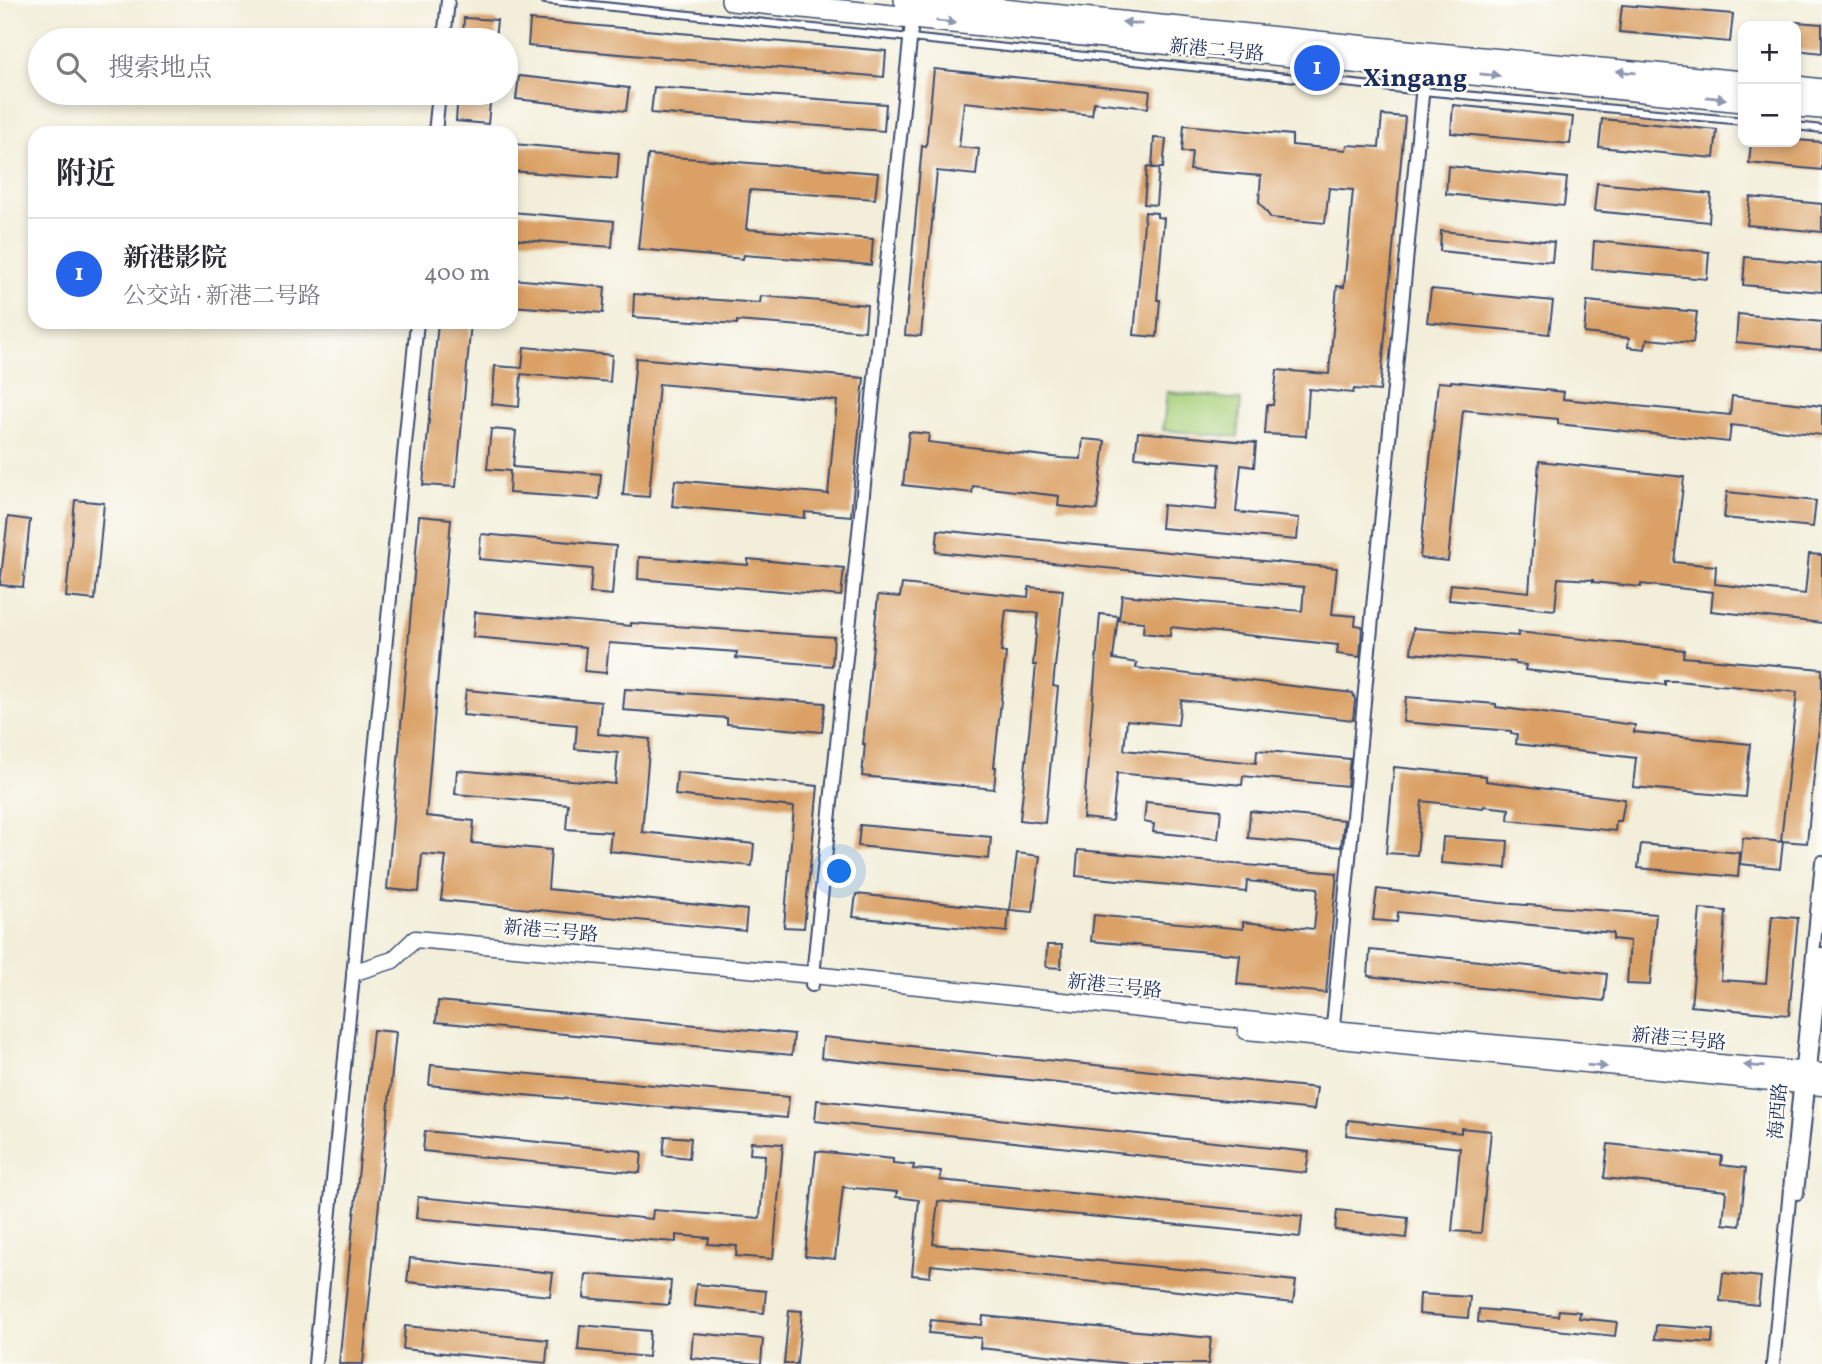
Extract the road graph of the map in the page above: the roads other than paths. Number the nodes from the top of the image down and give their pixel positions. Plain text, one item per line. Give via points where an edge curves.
1 (448, 0) edge
2 (545, 0) edge
3 (732, 0) edge
4 (910, 14) edge
5 (445, 28) edge
6 (1425, 61) junction
7 (1738, 82) edge
8 (1801, 88) edge
9 (1822, 90) edge
10 (1422, 91) junction
11 (1738, 100) edge
12 (438, 105) edge
13 (1801, 106) edge
14 (1822, 108) edge
15 (1738, 121) edge
16 (436, 126) edge
17 (1801, 127) edge
18 (1822, 129) edge
19 (416, 329) edge
20 (1822, 862) edge
21 (1822, 954) edge
22 (355, 972) junction
23 (813, 980) junction
24 (1332, 1035) junction
25 (1810, 1078) edge
26 (315, 1364) edge
27 (1773, 1364) edge
28 (1781, 1364) edge

1 - 5 street
2 - 4 lane
3 - 4 main road, 新港二号路
4 - 6 main road, 新港二号路
4 - 10 lane
4 - 23 street
7 -> 6 main road, 新港二号路
6 - 10 street
6 -> 11 main road, 新港二号路
8 - 9 main road
10 - 15 lane
10 - 24 street
12 - 16 street
13 - 14 main road
17 - 18 lane
19 - 22 street
20 - 25 street, 海西路
21 - 25 street, 海西路
22 - 23 street, 新港三号路 via 393,960 415,939
22 - 26 street
23 - 24 street, 新港三号路
24 - 25 street, 新港三号路
25 - 27 street, 海西路
25 - 28 street, 海西路

